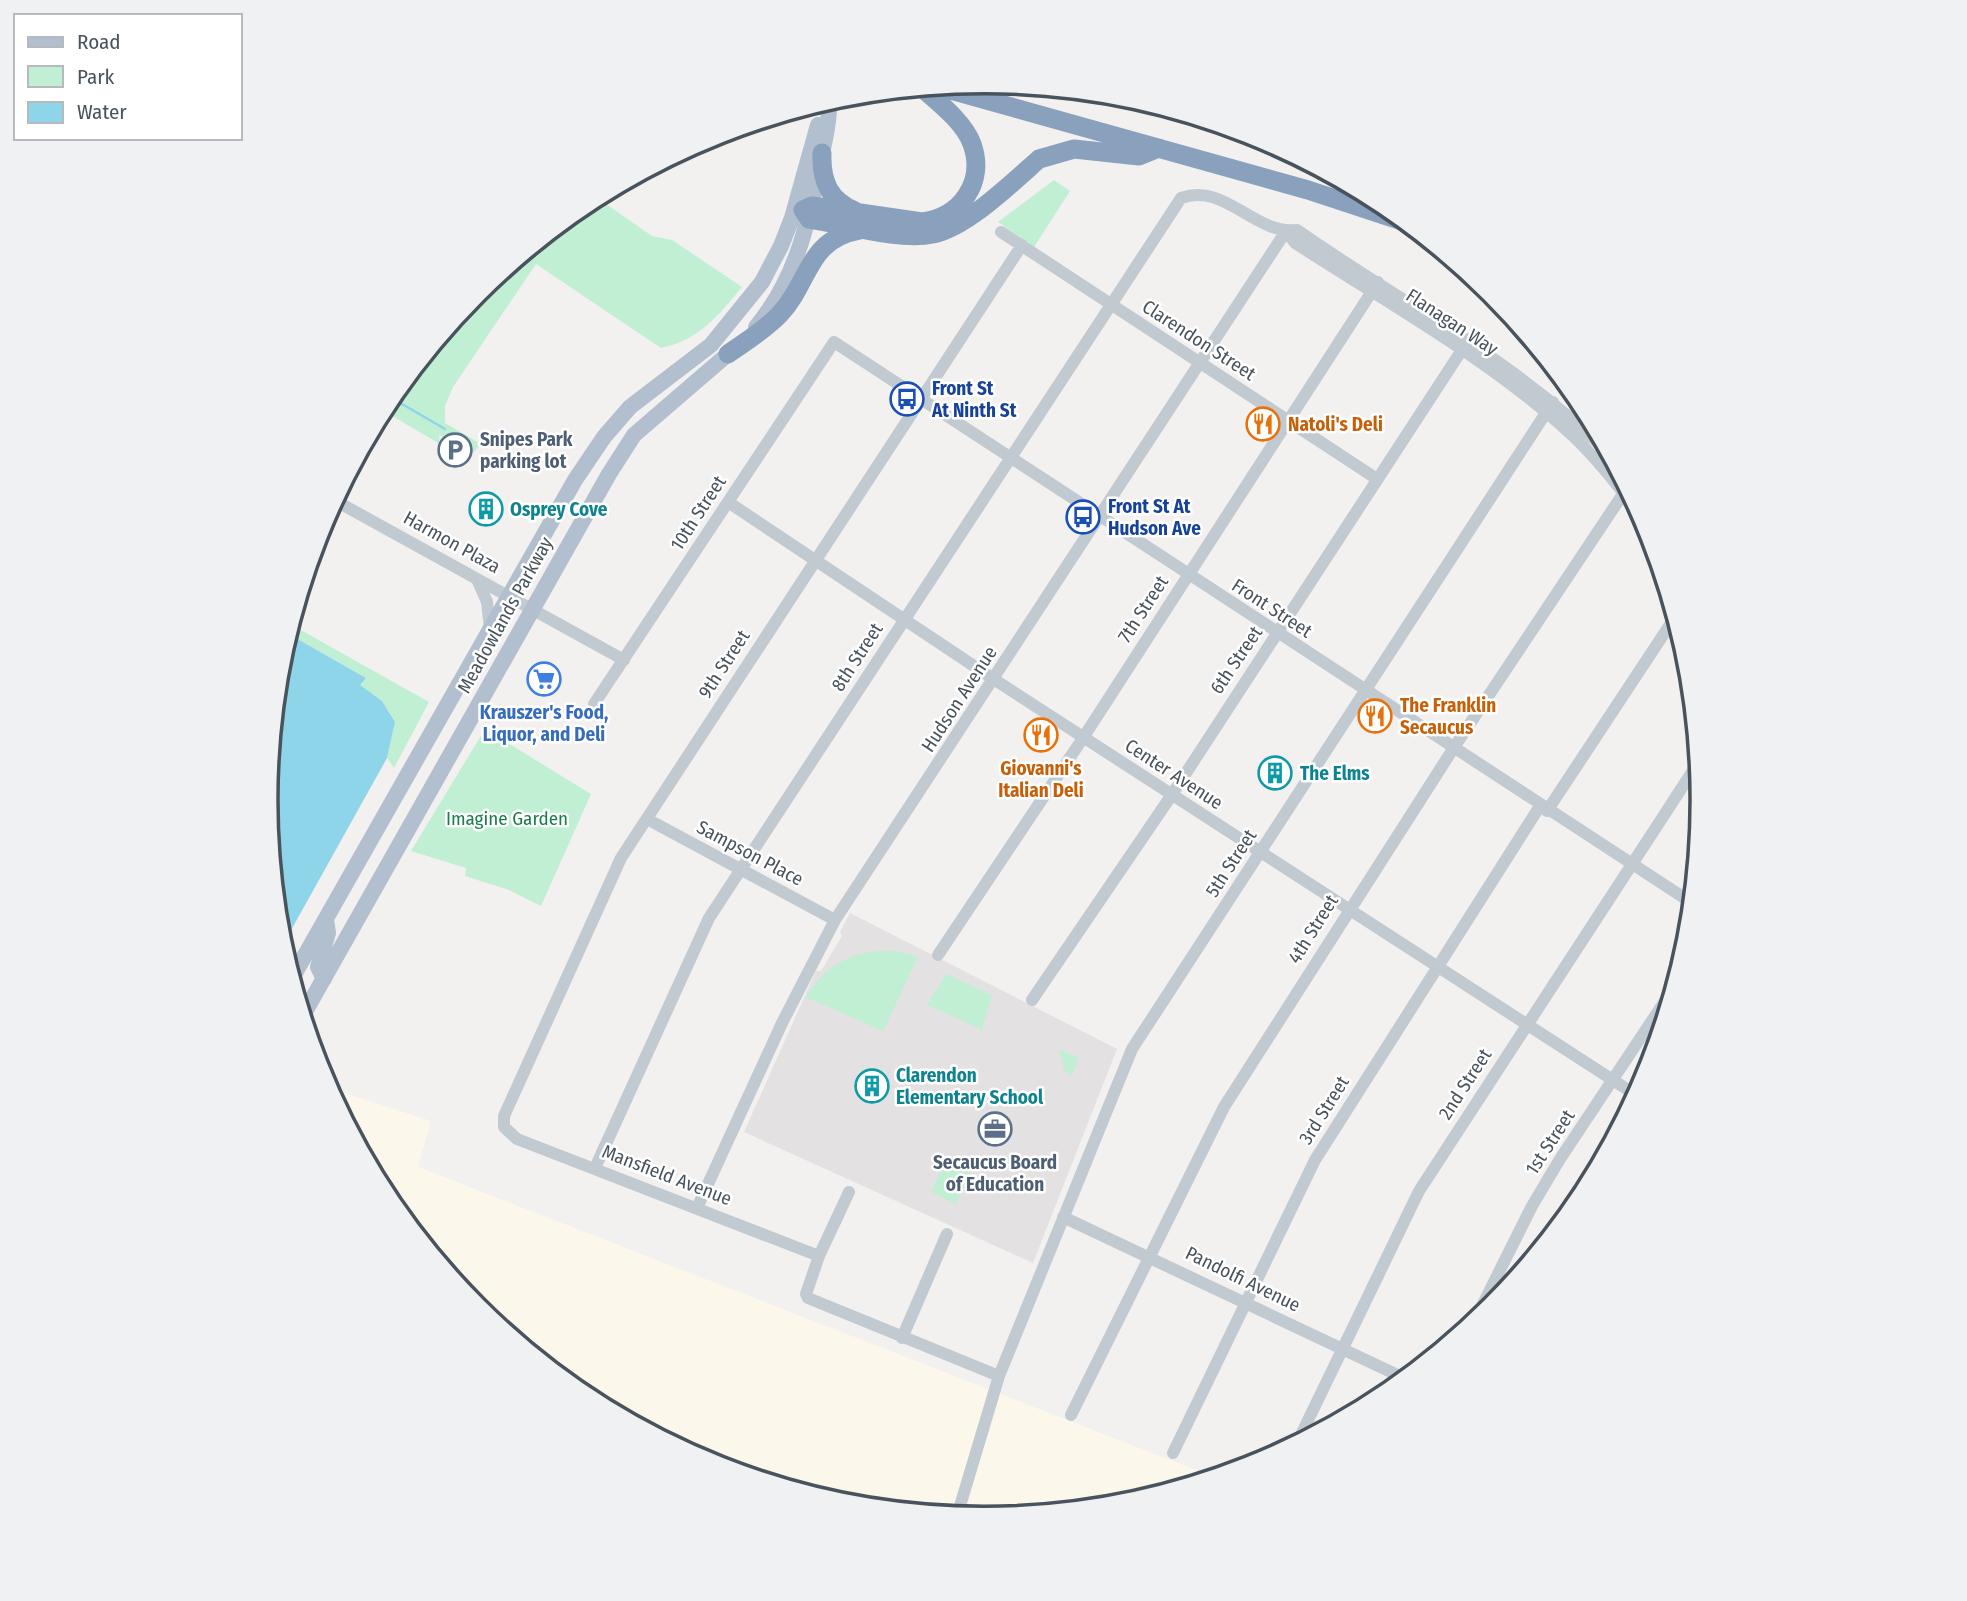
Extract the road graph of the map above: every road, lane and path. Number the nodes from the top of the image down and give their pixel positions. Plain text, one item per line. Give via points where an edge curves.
1 (970, 95) edge
2 (931, 97) edge
3 (828, 112) edge
4 (818, 147) junction
5 (1159, 148) junction
6 (1193, 193) joint
7 (808, 212) junction
8 (1374, 212) edge
9 (870, 222) junction
10 (1286, 231) junction
11 (1001, 232) dead end
12 (1021, 245) junction
13 (1375, 287) junction
14 (1111, 306) junction
15 (1420, 317) junction
16 (1469, 339) junction
17 (834, 342) joint
18 (719, 349) junction
19 (1460, 350) junction
20 (1199, 362) junction
21 (1511, 377) junction
22 (922, 400) junction
23 (1550, 407) junction
24 (1288, 422) junction
25 (1590, 444) junction
26 (1594, 446) edge
27 (1011, 458) junction
28 (1601, 459) edge
29 (1377, 479) junction
30 (1620, 495) edge
31 (728, 502) junction
32 (342, 505) edge
33 (1099, 517) junction
34 (815, 560) junction
35 (1188, 576) junction
36 (477, 578) junction
37 (509, 596) junction
38 (533, 609) junction
39 (905, 619) junction
40 (490, 628) junction
41 (1667, 628) edge
42 (1277, 635) junction
43 (624, 660) junction
44 (995, 681) junction
45 (1366, 692) junction
46 (594, 704) dead end
47 (1083, 738) junction
48 (1453, 749) junction
49 (1689, 777) edge
50 (1171, 796) junction
51 (1544, 808) junction
52 (647, 818) junction
53 (1260, 854) junction
54 (1630, 865) junction
55 (740, 871) junction
56 (1682, 897) edge
57 (1349, 908) junction
58 (326, 918) junction
59 (835, 920) junction
60 (938, 955) dead end
61 (1437, 965) junction
62 (298, 967) edge
63 (324, 979) junction
64 (1032, 1000) dead end
65 (309, 1006) edge
66 (1655, 1016) edge
67 (1527, 1024) junction
68 (1613, 1080) junction
69 (1627, 1090) edge
70 (504, 1127) joint
71 (596, 1168) junction
72 (849, 1192) dead end
73 (697, 1208) junction
74 (1063, 1217) junction
75 (947, 1234) dead end
76 (819, 1256) junction
77 (1150, 1256) junction
78 (1487, 1295) edge
79 (1246, 1302) junction
80 (902, 1338) junction
81 (1343, 1349) junction
82 (1396, 1373) edge
83 (999, 1376) junction
84 (1071, 1415) dead end
85 (1303, 1430) edge
86 (1173, 1453) dead end
87 (960, 1505) edge

1 - 5 highway
2 - 9 highway via 972,143 975,177 969,194 939,220
3 - 4 main road, Meadowlands Parkway
4 - 7 main road, Meadowlands Parkway
4 - 9 highway via 822,178 832,195
4 - 18 main road, Meadowlands Parkway via 777,254
5 - 8 highway
5 - 9 highway via 1139,156 1094,149 1056,152 1039,159 952,228 923,235
6 - 10 street, Flanagan Way via 1218,198 1271,228
6 - 14 street, 8th Street via 1176,203
7 - 9 highway
7 - 18 main road, Meadowlands Parkway via 770,288 719,343
9 - 18 highway via 826,243 782,313
10 - 13 street, Flanagan Way via 1295,243
10 - 20 street, Hudson Avenue
11 - 12 street, Clarendon Street
12 - 14 street, Clarendon Street
12 - 22 street, 9th Street
13 - 15 street, Flanagan Way
13 - 24 street, 7th Street
14 - 20 street, Clarendon Street
14 - 27 street, 8th Street
15 - 16 street, Flanagan Way
15 - 19 street, Flanagan Way
16 - 19 street, 6th Street
16 - 21 street, Flanagan Way
17 - 22 street, Front Street
17 - 31 street, 10th Street
18 - 37 main road, Meadowlands Parkway via 630,407 604,437
18 - 38 main road, Meadowlands Parkway via 634,435
19 - 21 street, Flanagan Way
19 - 29 street, 6th Street
20 - 24 street, Clarendon Street
20 - 33 street, Hudson Avenue
21 - 23 street, Flanagan Way
22 - 27 street, Front Street
22 - 34 street, 9th Street
23 - 25 street, Flanagan Way
23 - 45 street, 5th Street
24 - 29 street, Clarendon Street
24 - 35 street, 7th Street
25 - 26 street, Flanagan Way
25 - 28 street, Flanagan Way
27 - 33 street, Front Street
27 - 39 street, 8th Street
29 - 42 street, 6th Street
30 - 48 street, 4th Street
31 - 34 street, Center Avenue
31 - 43 street, 10th Street
32 - 36 street, Harmon Plaza
33 - 35 street, Front Street
33 - 44 street, Hudson Avenue
34 - 39 street, Center Avenue
34 - 52 street, 9th Street
35 - 42 street, Front Street
35 - 47 street, 7th Street
36 - 37 street, Harmon Plaza
36 - 40 street via 487,602
37 - 38 street, Harmon Plaza
37 - 40 main road, Meadowlands Parkway
38 - 43 street, Harmon Plaza
38 - 63 main road, Meadowlands Parkway
39 - 44 street, Center Avenue
39 - 55 street, 8th Street
40 - 58 main road, Meadowlands Parkway
41 - 51 street, 3rd Street
42 - 45 street, Front Street
42 - 50 street, 6th Street
43 - 46 street, 10th Street
44 - 47 street, Center Avenue
44 - 59 street, Hudson Avenue
45 - 48 street, Front Street
45 - 53 street, 5th Street
47 - 50 street, Center Avenue
47 - 60 street, 7th Street
48 - 51 street, Front Street
48 - 57 street, 4th Street
49 - 54 street, 2nd Street
50 - 53 street, Center Avenue
50 - 64 street, 6th Street
51 - 54 street, Front Street
51 - 61 street, 3rd Street
52 - 55 street, Sampson Place
52 - 70 street, 9th Street via 616,869 504,1116
53 - 57 street, Center Avenue
53 - 74 street, 5th Street via 1132,1049
54 - 56 street, Front Street
54 - 67 street, 2nd Street
55 - 59 street, Sampson Place
55 - 71 street, 8th Street via 709,918
57 - 61 street, Center Avenue
57 - 77 street, 4th Street via 1224,1107
58 - 62 main road, Meadowlands Parkway
58 - 63 main road via 328,933 318,967
59 - 73 street, Hudson Avenue
61 - 67 street, Center Avenue
61 - 79 street, 3rd Street via 1315,1160
63 - 65 main road, Meadowlands Parkway
66 - 68 street, 1st Street
67 - 68 street, Center Avenue
67 - 81 street, 2nd Street via 1419,1191
68 - 69 street, Center Avenue
68 - 78 street, 1st Street via 1532,1206
70 - 71 street, Mansfield Avenue via 517,1139
71 - 73 street, Mansfield Avenue
72 - 76 street
73 - 76 street, Mansfield Avenue
74 - 77 street, Pandolfi Avenue
74 - 83 street, 5th Street
75 - 80 street
76 - 80 street via 808,1298
77 - 79 street, Pandolfi Avenue
77 - 84 street, 4th Street
79 - 81 street, Pandolfi Avenue
79 - 86 street, 3rd Street
80 - 83 street
81 - 82 street, Pandolfi Avenue
81 - 85 street, 2nd Street
83 - 87 street, 5th Street

